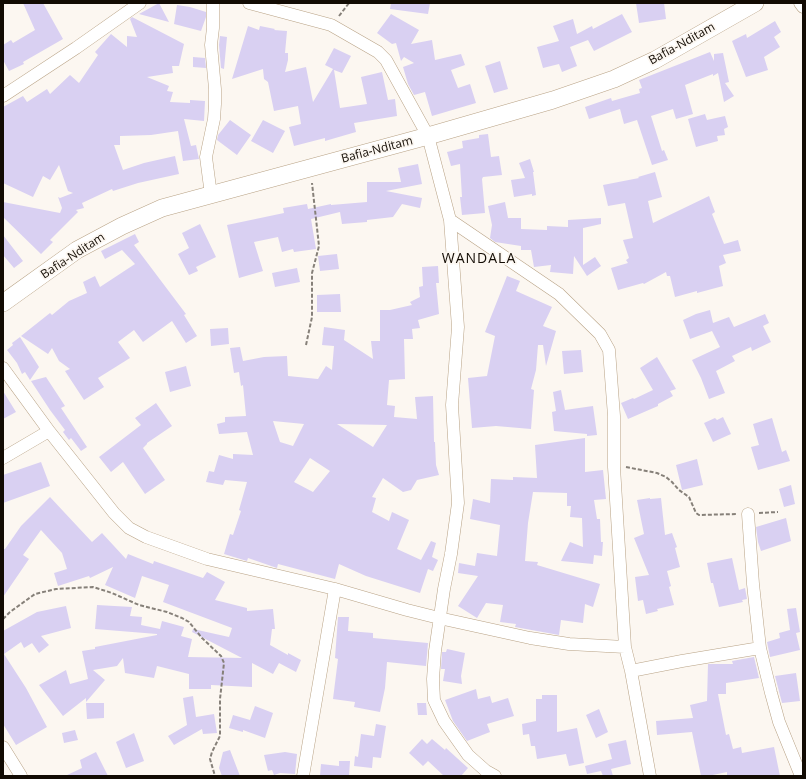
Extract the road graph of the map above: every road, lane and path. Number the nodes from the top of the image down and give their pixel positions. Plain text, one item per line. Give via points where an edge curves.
1 (140, 3) edge
2 (213, 3) edge
3 (248, 3) edge
4 (349, 3) edge
5 (755, 3) edge
6 (800, 3) edge
7 (803, 7) edge
8 (331, 25) junction
9 (3, 96) edge
10 (428, 136) junction
11 (310, 168) junction
12 (211, 195) junction
13 (450, 220) junction
14 (3, 303) edge
15 (306, 346) dead end
16 (3, 368) edge
17 (49, 431) junction
18 (3, 458) edge
19 (614, 467) junction
20 (778, 512) dead end
21 (748, 514) junction
22 (335, 589) junction
23 (439, 618) junction
24 (3, 619) edge
25 (625, 648) junction
26 (760, 648) junction
27 (631, 671) junction
28 (3, 748) edge
29 (21, 776) edge
30 (215, 776) edge
31 (303, 776) edge
32 (495, 776) edge
33 (650, 776) edge
34 (801, 776) edge

1 - 9 street
2 - 12 street via 211,45 215,104 206,157
3 - 8 street
4 - 8 path
5 - 10 main road, Bafia-Nditam via 655,60 614,79 553,100
6 - 7 street
8 - 10 street via 378,52 386,60
10 - 11 main road, Bafia-Nditam
10 - 13 street
11 - 12 main road, Bafia-Nditam
11 - 15 path via 320,246 312,273 312,317
12 - 14 main road, Bafia-Nditam via 162,208 122,226 77,250
13 - 19 street via 559,294 600,334 609,350 614,416
13 - 23 street via 458,327 452,405 458,503
16 - 17 street
17 - 18 street
17 - 22 street via 114,513 129,528 146,537 208,559
19 - 21 path via 657,473 666,477 689,497 699,515
19 - 25 street
20 - 21 path
21 - 26 street
22 - 23 street
22 - 31 street
23 - 25 street via 530,638
23 - 32 street via 433,679 434,700 444,722 468,756
24 - 30 path via 35,594 56,589 93,587 189,622 221,656 224,663 220,699 220,736 210,759
25 - 27 street
26 - 27 street
26 - 34 street via 770,694
27 - 33 street
28 - 29 street

